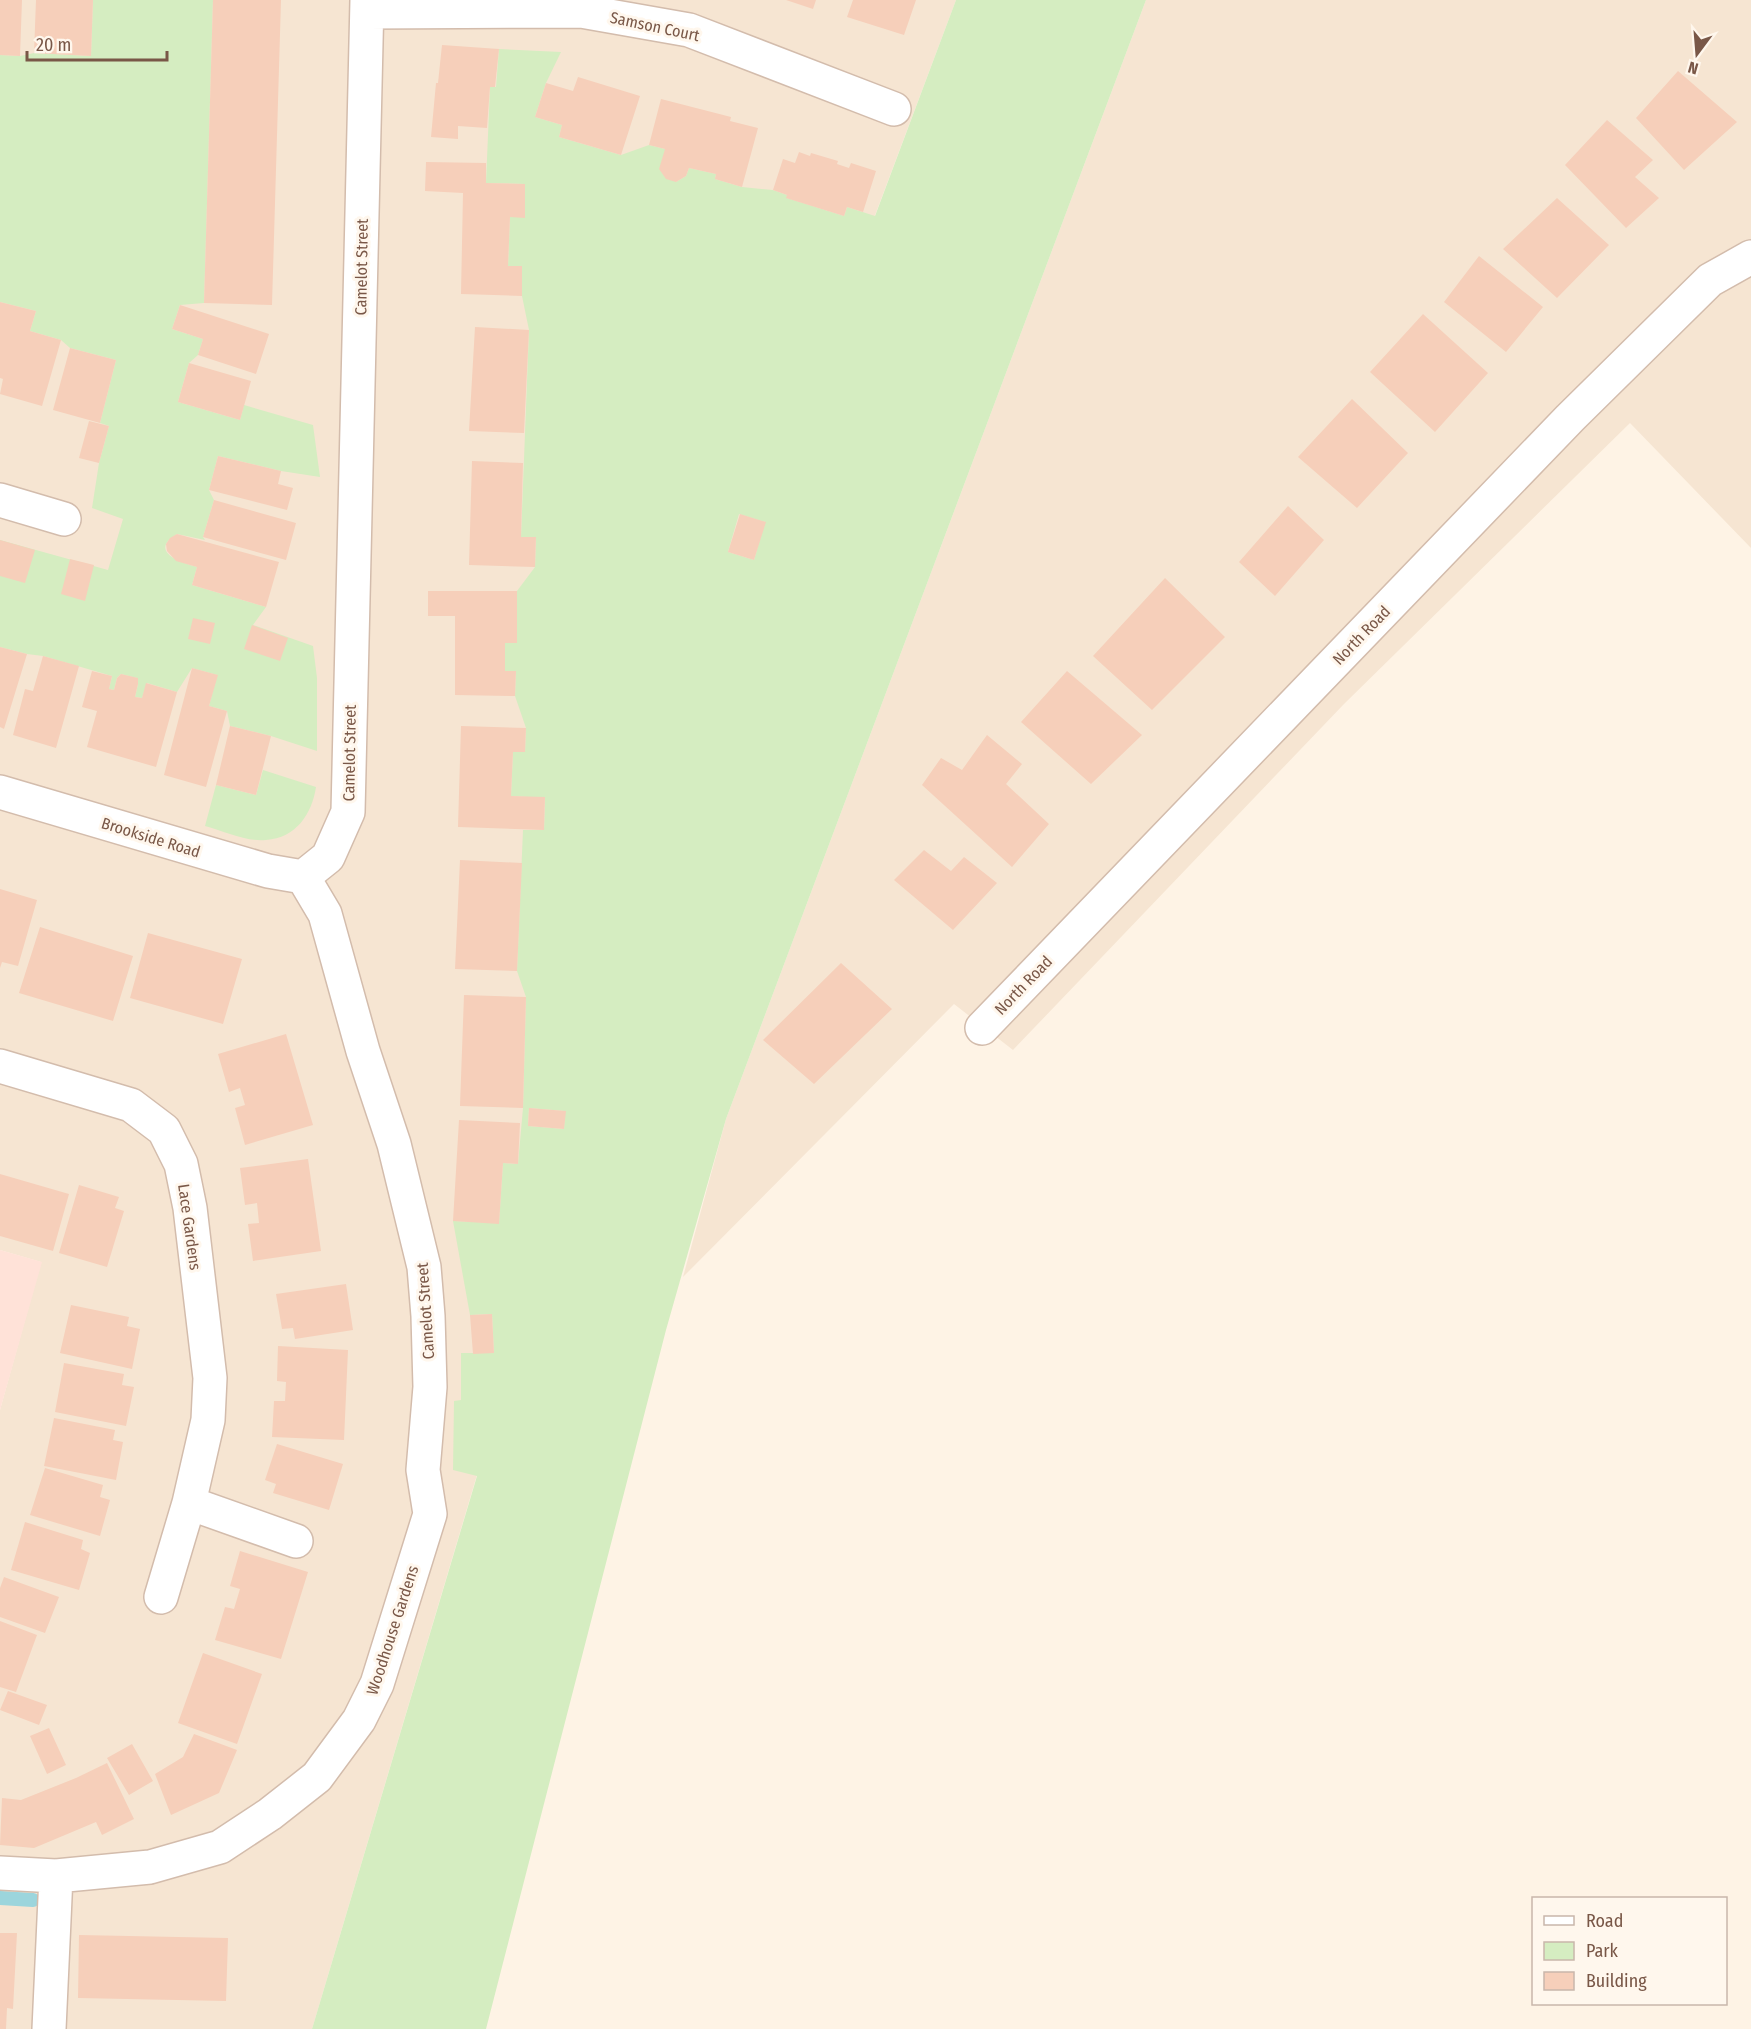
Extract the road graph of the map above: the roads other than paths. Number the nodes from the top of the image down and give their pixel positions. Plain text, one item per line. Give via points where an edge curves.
1 (367, 6) edge
2 (894, 109) dead end
3 (1751, 257) edge
4 (0, 500) edge
5 (64, 519) dead end
6 (0, 792) edge
7 (303, 878) junction
8 (982, 1028) dead end
9 (0, 1066) edge
10 (423, 1470) joint
11 (189, 1503) junction
12 (296, 1541) dead end
13 (161, 1597) dead end
14 (0, 1873) edge
15 (56, 1876) junction
16 (48, 2029) edge

1 - 2 street, Samson Court via 581,11 689,30
1 - 7 street, Camelot Street via 348,812 328,857
3 - 8 street, North Road via 1710,280 1570,418
4 - 5 street
6 - 7 street, Brookside Road
7 - 10 street, Camelot Street via 325,914 394,1144 424,1267 429,1387
9 - 11 street, Lace Gardens via 131,1105 164,1130 181,1164 210,1377 208,1420
10 - 15 street, Woodhouse Gardens via 430,1514 377,1684 359,1720 317,1777 220,1847 150,1867
11 - 12 street
11 - 13 street, Lace Gardens
14 - 15 street, Woodhouse Gardens
15 - 16 street

